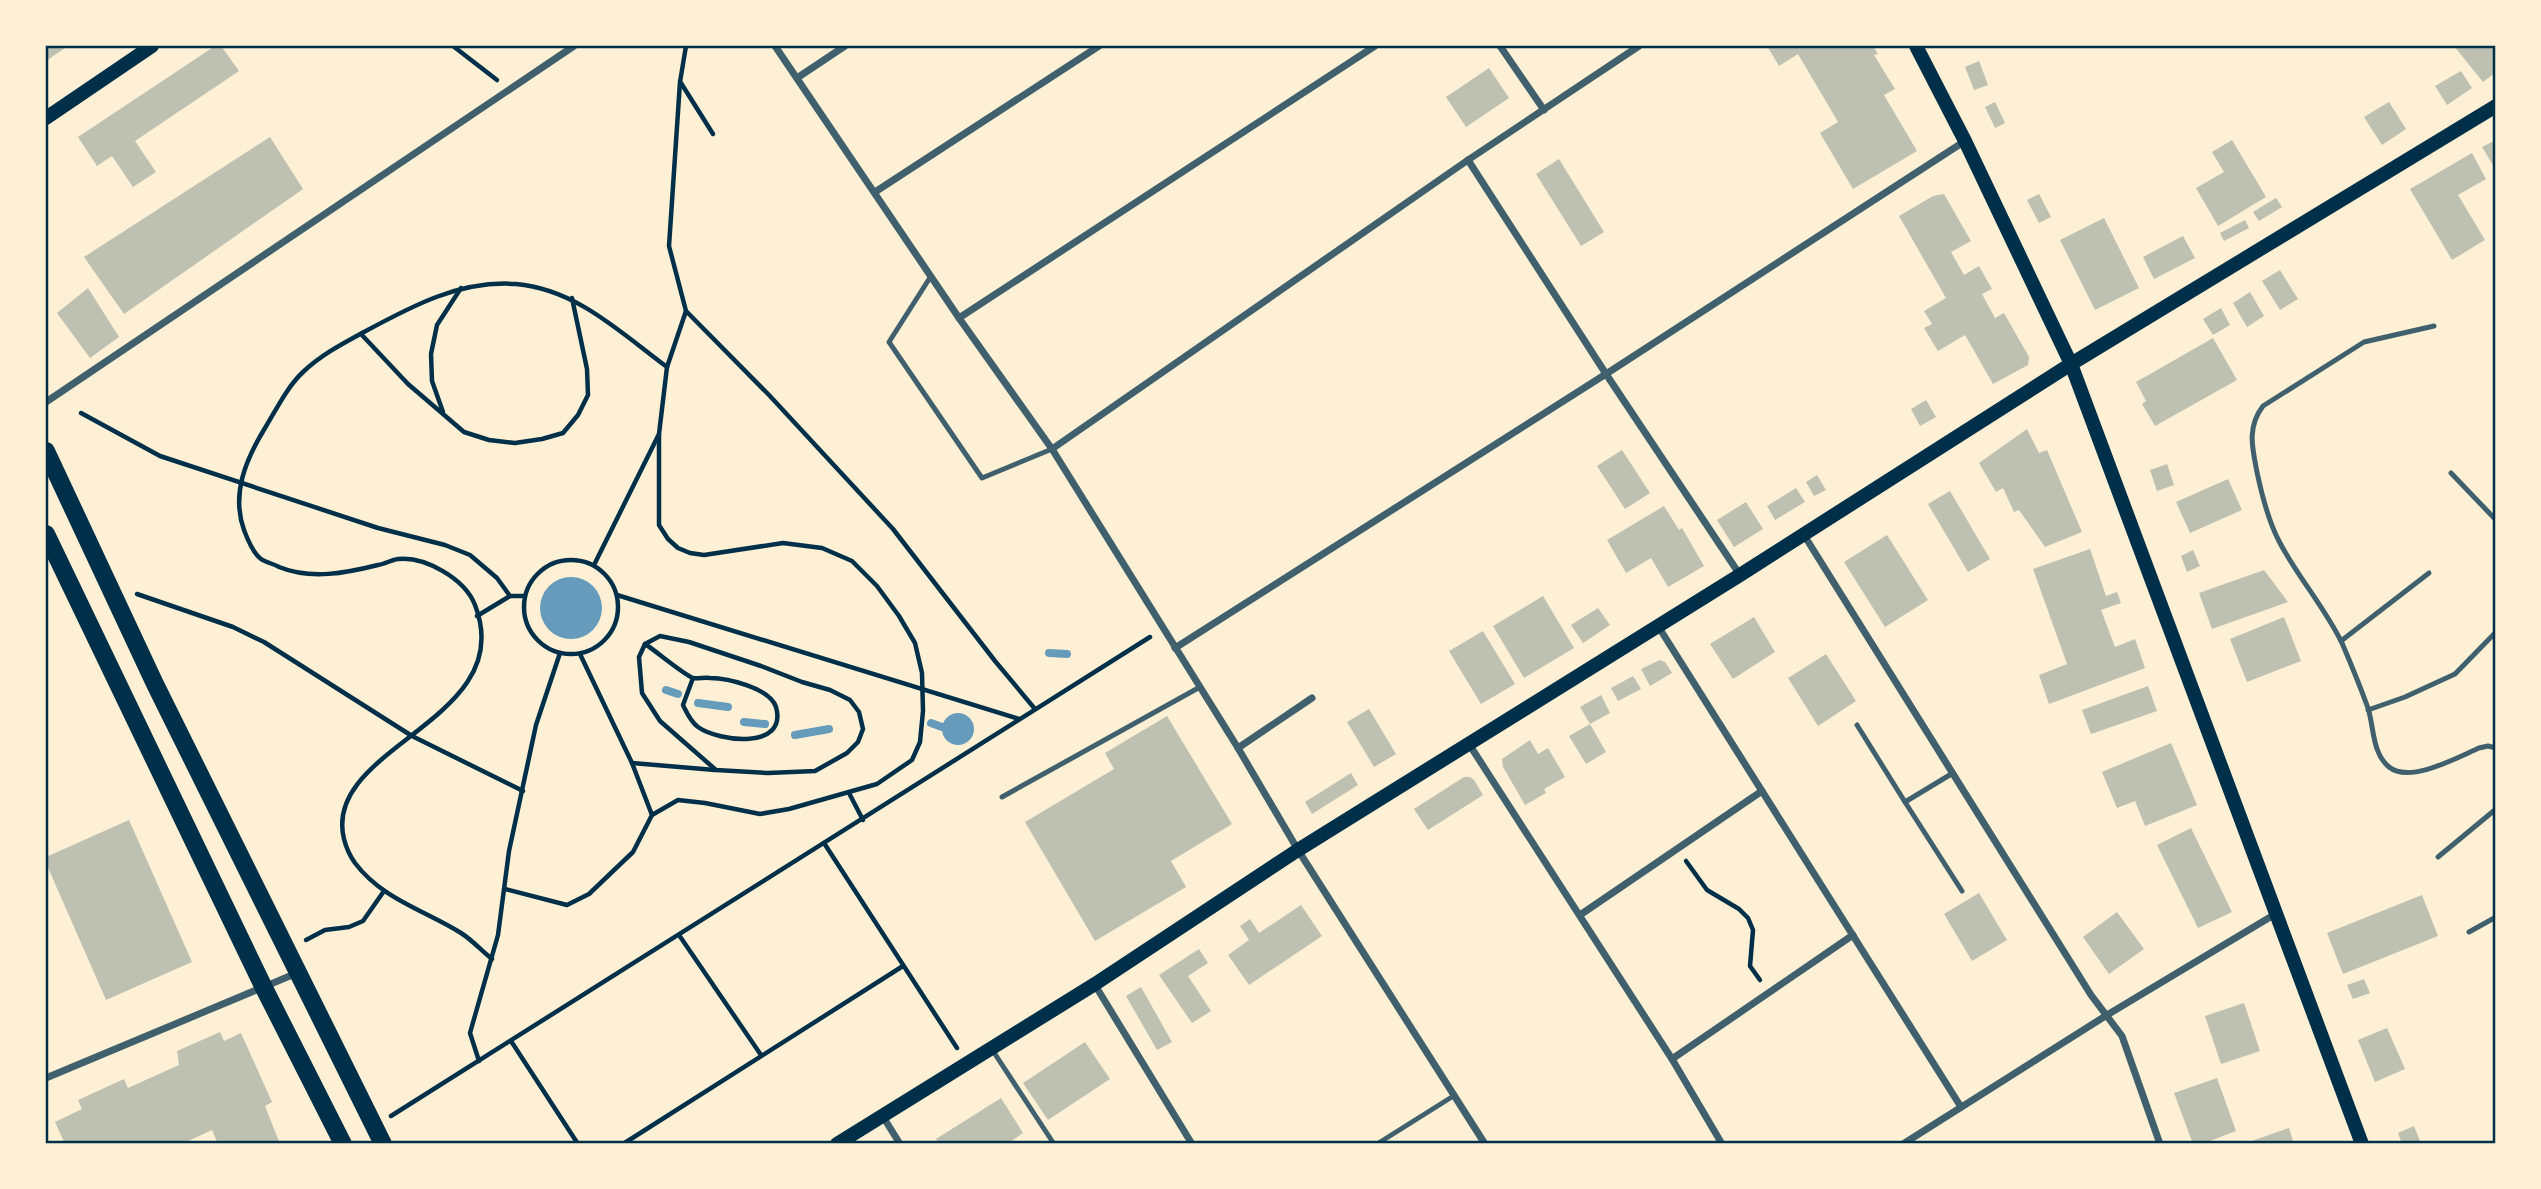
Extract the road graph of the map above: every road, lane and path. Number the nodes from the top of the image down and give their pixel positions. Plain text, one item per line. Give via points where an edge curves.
1 (152, 46) edge
2 (453, 46) edge
3 (574, 46) edge
4 (686, 46) edge
5 (775, 46) edge
6 (845, 46) edge
7 (1099, 46) edge
8 (1374, 46) edge
9 (1500, 46) edge
10 (1639, 46) edge
11 (1916, 46) edge
12 (797, 78) junction
13 (681, 82) junction
14 (509, 89) junction
15 (2496, 106) edge
16 (1544, 110) junction
17 (46, 118) edge
18 (713, 134) dead end
19 (1965, 141) junction
20 (1468, 160) junction
21 (875, 192) junction
22 (931, 276) junction
23 (461, 288) junction
24 (572, 298) junction
25 (686, 311) junction
26 (959, 318) junction
27 (2434, 326) dead end
28 (361, 334) junction
29 (2071, 364) junction
30 (667, 367) junction
31 (1606, 374) junction
32 (46, 402) edge
33 (81, 413) dead end
34 (444, 413) junction
35 (659, 434) junction
36 (1052, 449) junction
37 (46, 451) edge
38 (2451, 473) dead end
39 (240, 484) junction
40 (2496, 520) edge
41 (46, 534) edge
42 (1803, 534) junction
43 (594, 565) junction
44 (2429, 573) dead end
45 (1741, 575) junction
46 (617, 595) junction
47 (510, 596) junction
48 (525, 596) junction
49 (117, 604) junction
50 (477, 616) junction
51 (1658, 625) junction
52 (1163, 629) junction
53 (2496, 632) edge
54 (2341, 641) junction
55 (645, 643) junction
56 (1175, 648) junction
57 (560, 653) junction
58 (580, 654) junction
59 (693, 678) junction
60 (1199, 687) junction
61 (922, 688) junction
62 (1312, 698) dead end
63 (1035, 709) junction
64 (2368, 710) junction
65 (1019, 719) junction
66 (1857, 725) dead end
67 (412, 736) junction
68 (1469, 744) junction
69 (1238, 748) junction
70 (2496, 748) edge
71 (632, 763) junction
72 (716, 770) junction
73 (1953, 773) junction
74 (523, 791) junction
75 (1762, 791) junction
76 (849, 793) junction
77 (1002, 797) dead end
78 (1905, 802) junction
79 (2496, 809) edge
80 (652, 815) junction
81 (863, 820) junction
82 (824, 844) junction
83 (1677, 849) junction
84 (1298, 850) junction
85 (2438, 857) dead end
86 (505, 889) junction
87 (384, 891) junction
88 (1962, 891) dead end
89 (2278, 912) junction
90 (1580, 915) junction
91 (2496, 917) edge
92 (2469, 932) dead end
93 (679, 935) junction
94 (1853, 935) junction
95 (306, 940) dead end
96 (492, 958) junction
97 (904, 966) junction
98 (299, 973) junction
99 (1095, 984) junction
100 (264, 988) junction
101 (1769, 993) junction
102 (2107, 1015) junction
103 (511, 1041) junction
104 (991, 1049) junction
105 (761, 1055) junction
106 (1672, 1059) junction
107 (479, 1061) junction
108 (967, 1063) junction
109 (46, 1078) edge
110 (1455, 1095) junction
111 (1961, 1107) junction
112 (883, 1115) junction
113 (375, 1127) junction
114 (343, 1143) edge
115 (383, 1143) edge
116 (578, 1143) edge
117 (623, 1143) edge
118 (837, 1143) edge
119 (900, 1143) edge
120 (1054, 1143) edge
121 (1192, 1143) edge
122 (1377, 1143) edge
123 (1485, 1143) edge
124 (1722, 1143) edge
125 (1903, 1143) edge
126 (2160, 1143) edge
127 (2362, 1143) edge

1 - 17 main road
2 - 14 path
3 - 14 street
4 - 13 path
5 - 12 street
6 - 12 street
7 - 21 street
8 - 26 street
9 - 16 street
10 - 16 street
11 - 19 main road
12 - 21 street
13 - 18 path
13 - 25 path via 669,246
14 - 32 street
15 - 29 main road
16 - 20 street
19 - 29 main road
19 - 31 street
20 - 31 street
20 - 36 street
21 - 22 street
22 - 26 street
22 - 36 lane via 889,342 982,478
23 - 24 path via 515,284
23 - 28 path via 427,299
23 - 34 path via 437,325 431,354 432,382
24 - 30 path
24 - 34 path via 588,395 563,433 515,443 489,440 464,432
25 - 30 path
25 - 63 path via 893,529
26 - 36 street
27 - 54 lane via 2382,336 2346,351 2263,406 2251,429 2264,503 2278,541
28 - 34 path via 408,384
28 - 39 path via 335,346 301,374 249,456
29 - 42 main road
29 - 89 main road
30 - 35 path
31 - 45 street
31 - 56 street
33 - 39 path via 160,456
35 - 43 path
35 - 61 path via 659,525 668,539 678,548 704,555 783,543 822,548 852,561 877,586 915,643
36 - 52 street
37 - 49 main road
38 - 40 lane
39 - 47 path via 470,555
39 - 50 path via 244,532 260,559 296,573 336,574 400,559 440,568 474,602
41 - 100 main road
42 - 45 main road
42 - 73 street
43 - 46 path via 609,578
43 - 48 path via 573,559 551,563 534,576
44 - 54 lane
45 - 51 main road
46 - 58 path via 618,614 611,633 598,647
46 - 61 path
47 - 48 path
47 - 50 path
48 - 57 path via 524,617 537,640
49 - 67 path via 136,594 233,627
49 - 98 main road
50 - 67 path via 479,650 473,670 457,696
51 - 68 main road
51 - 75 street
52 - 56 street
52 - 63 path
53 - 64 lane via 2455,674
54 - 64 lane
55 - 59 path
55 - 72 path via 639,657 642,693 660,721
55 - 72 path via 660,636 701,646 831,690 850,700 859,712 863,729 859,742 815,771
56 - 60 street
57 - 58 path
57 - 74 path via 536,725
58 - 71 path
59 - 59 path via 735,682 772,699 776,708 772,730 744,740 698,727 683,705
60 - 69 street
60 - 77 lane
61 - 65 path
61 - 76 path via 920,742 912,760 877,784
62 - 69 street
63 - 65 path
64 - 70 lane via 2377,749 2389,768 2399,772 2420,772 2479,748
65 - 81 path
66 - 78 lane
67 - 74 path
67 - 87 path via 360,779 343,807 341,824 353,861
68 - 84 main road
68 - 90 street
69 - 84 street
71 - 72 path
71 - 80 path
73 - 78 lane
73 - 102 street
74 - 86 path
75 - 83 street
75 - 94 street
76 - 80 path via 760,814 678,800
76 - 81 path
78 - 88 lane
79 - 85 lane
80 - 86 path via 633,852 589,894 567,905
81 - 82 path
82 - 93 path
82 - 97 path
83 - 90 street
83 - 101 path via 1707,890 1748,918 1753,930 1750,966
84 - 99 main road
84 - 110 street
86 - 96 path
87 - 95 path via 363,920
87 - 96 path via 464,934
89 - 102 street
89 - 127 main road
90 - 106 street
91 - 92 lane
93 - 103 path
93 - 105 path
94 - 101 street
94 - 111 street
96 - 107 path via 470,1033
97 - 105 path
97 - 108 path
98 - 100 street
98 - 113 main road
99 - 104 main road
99 - 121 street
100 - 109 street
100 - 114 main road
101 - 106 street
102 - 111 street
102 - 126 street via 2122,1036
103 - 107 path
103 - 116 path
104 - 108 main road
104 - 120 lane
105 - 117 path
106 - 124 street
107 - 113 path
108 - 112 main road
110 - 122 lane
110 - 123 street
111 - 125 street
112 - 118 main road
112 - 119 street
113 - 115 main road

